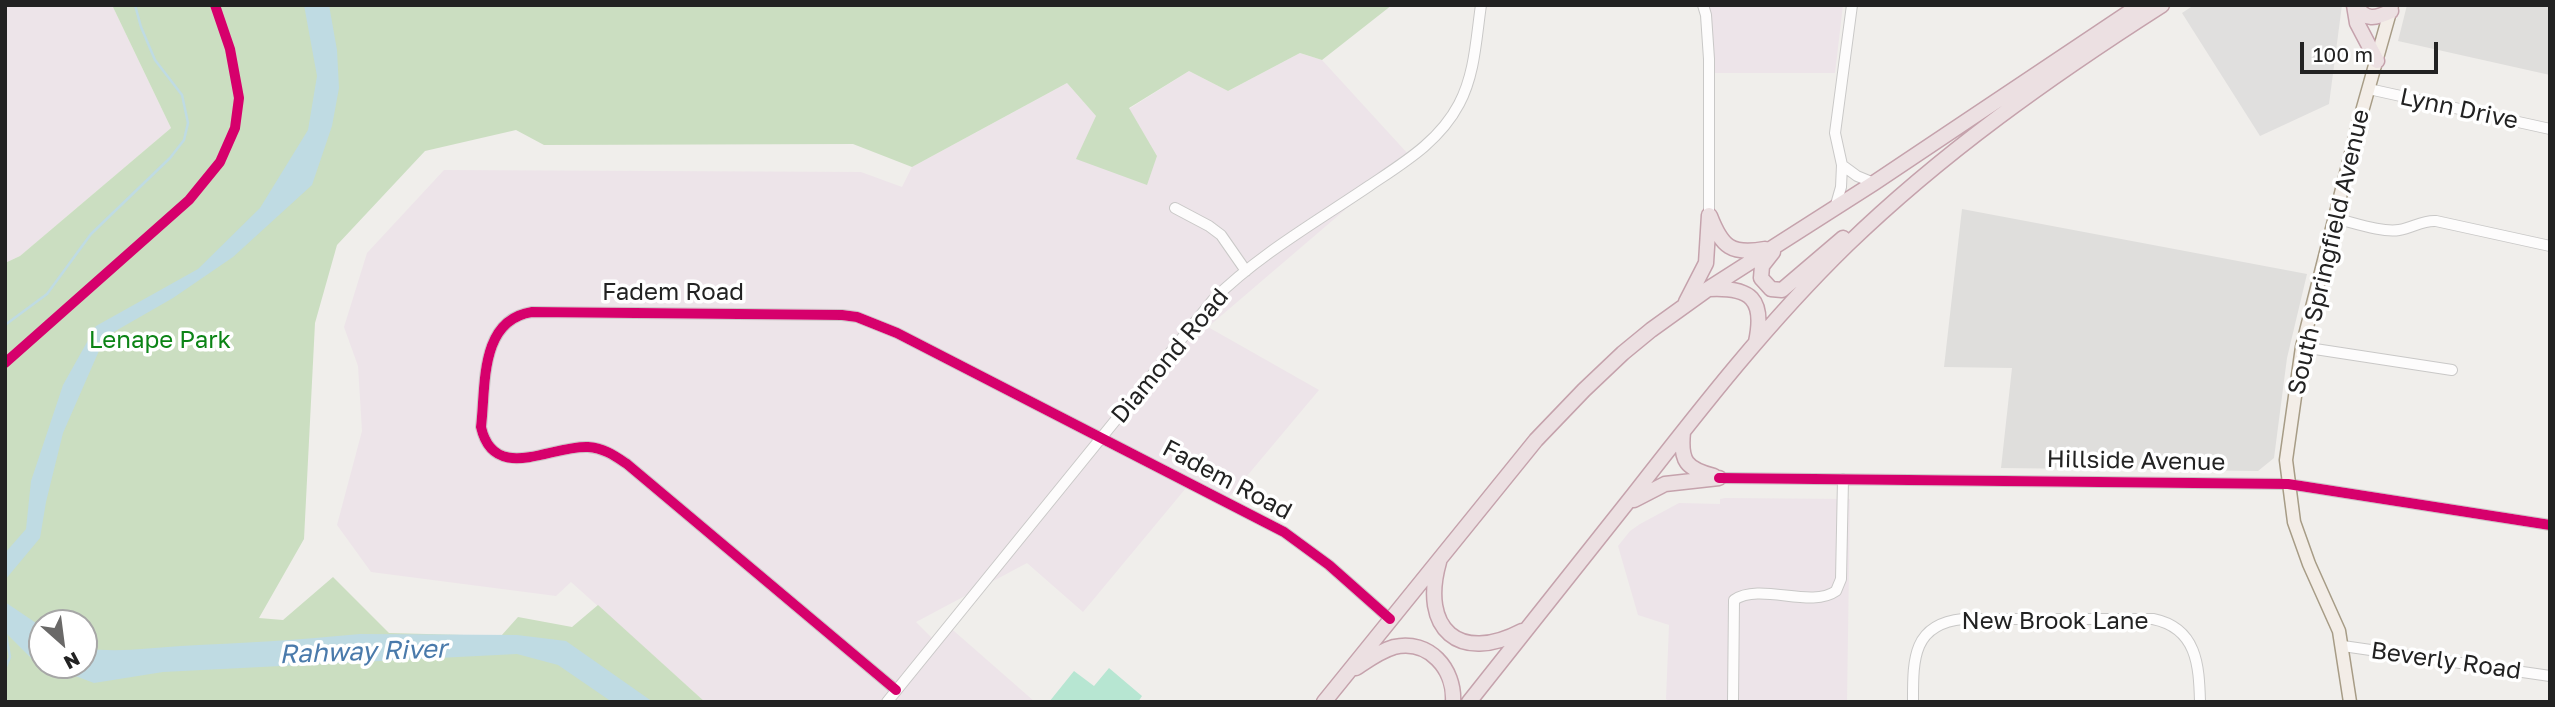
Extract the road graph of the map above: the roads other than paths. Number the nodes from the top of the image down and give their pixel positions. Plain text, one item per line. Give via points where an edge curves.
1 (1481, 5) edge
2 (1703, 5) edge
3 (1852, 5) edge
4 (2140, 5) edge
5 (2162, 5) edge
6 (2354, 5) edge
7 (2391, 8) edge
8 (2377, 61) junction
9 (2369, 89) junction
10 (2550, 129) edge
11 (1842, 165) junction
12 (1874, 184) junction
13 (1894, 203) junction
14 (1175, 208) dead end
15 (1835, 208) junction
16 (1709, 215) junction
17 (2334, 218) junction
18 (1776, 245) junction
19 (2550, 246) edge
20 (1246, 271) junction
21 (1708, 289) junction
22 (1683, 307) junction
23 (1755, 343) junction
24 (2302, 347) junction
25 (2452, 370) dead end
26 (1683, 432) junction
27 (1101, 438) junction
28 (1719, 478) junction
29 (1843, 479) junction
30 (2288, 484) junction
31 (1624, 506) junction
32 (2550, 525) edge
33 (1440, 558) junction
34 (1390, 619) junction
35 (1526, 629) junction
36 (2343, 646) junction
37 (1344, 676) junction
38 (2550, 676) edge
39 (896, 690) junction
40 (887, 702) edge
41 (1324, 702) edge
42 (1453, 702) edge
43 (1469, 702) edge
44 (1733, 702) edge
45 (1913, 702) edge
46 (2200, 702) edge
47 (2350, 702) edge

1 - 20 street, Diamond Road via 1470,79 1441,131 1416,154
2 - 16 street via 1709,59
3 - 11 street via 1835,133
4 - 12 highway
5 - 13 highway via 2041,85
6 - 7 highway via 2369,18
6 - 8 highway via 2357,23
7 - 8 main road, South Springfield Avenue
8 - 9 main road, South Springfield Avenue
9 - 10 street, Lynn Drive
9 - 17 main road, South Springfield Avenue
11 - 12 street
11 - 15 street
12 - 15 highway
13 - 18 highway via 1852,230 1789,286 1775,290 1760,274
13 - 23 highway via 1835,257
14 - 20 street via 1221,235
15 - 18 highway
16 - 18 highway via 1718,236 1733,249 1749,252
16 - 22 highway via 1706,263
17 - 19 street via 2390,230 2436,221
17 - 24 main road, South Springfield Avenue
18 - 21 highway
20 - 27 street, Diamond Road via 1213,300
21 - 22 highway
21 - 23 highway via 1733,288 1751,297 1760,317
22 - 33 highway via 1571,402
23 - 26 highway
24 - 25 street
24 - 30 main road, South Springfield Avenue via 2288,443
26 - 28 highway via 1687,464
26 - 31 highway
27 - 34 street, Fadem Road via 1284,532
27 - 39 street, Diamond Road
27 - 39 street, Fadem Road via 857,317 532,312 514,317 500,328 491,348 481,427 494,452 514,459 579,447 610,453
28 - 29 street, Hillside Avenue
28 - 31 highway via 1665,484
29 - 30 street, Hillside Avenue
29 - 44 street via 1841,579 1836,591 1823,596 1747,595 1734,600
30 - 32 street, Hillside Avenue
30 - 36 main road, South Springfield Avenue via 2302,546
31 - 35 highway
33 - 34 highway
33 - 35 highway via 1433,601 1438,619 1450,633 1465,643 1484,645
34 - 37 highway
35 - 43 highway
36 - 38 street, Beverly Road
36 - 47 main road, South Springfield Avenue
37 - 41 highway
37 - 42 highway via 1383,651 1417,647 1446,669
39 - 40 street, Diamond Road
45 - 46 street, New Brook Lane via 1913,665 1919,645 1941,624 1963,619 2163,621 2179,631 2193,650

